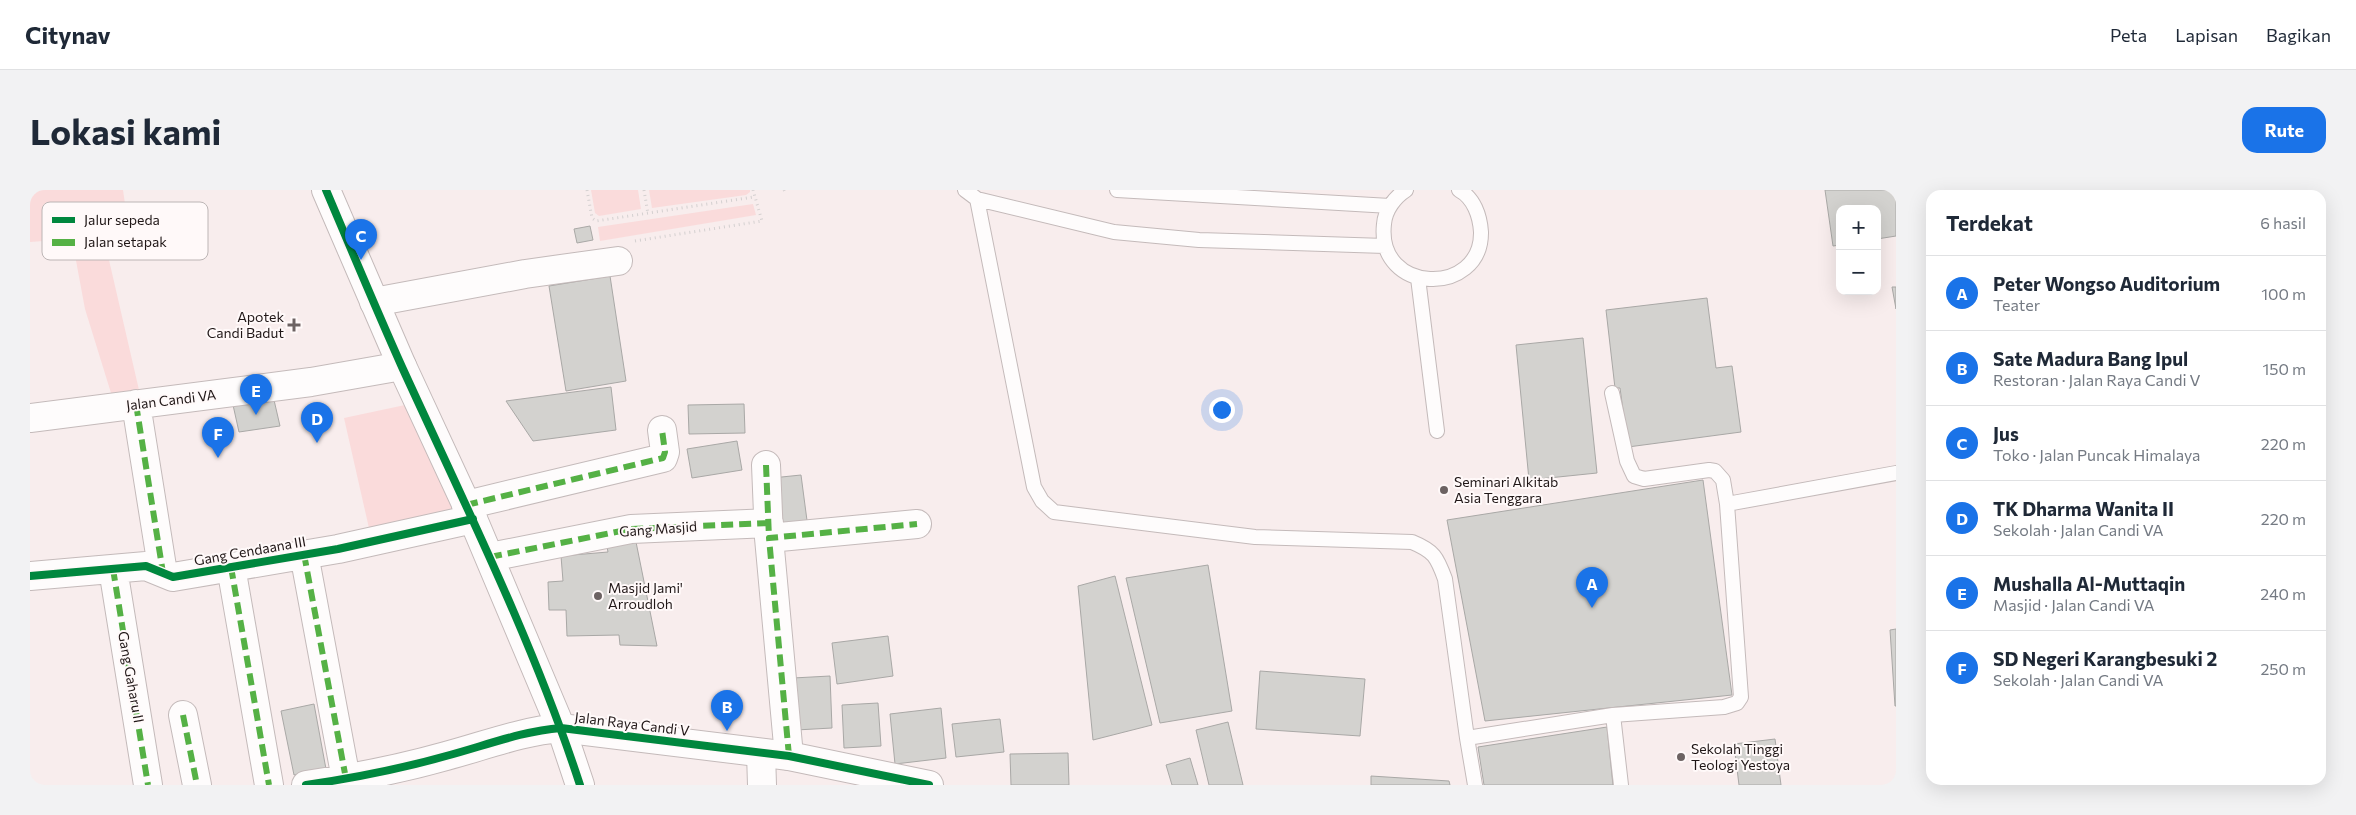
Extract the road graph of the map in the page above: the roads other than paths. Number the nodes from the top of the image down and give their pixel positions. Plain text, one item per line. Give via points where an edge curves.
1 (326, 190) edge
2 (965, 190) edge
3 (1117, 190) edge
4 (1459, 190) edge
5 (1402, 191) edge
6 (977, 199) junction
7 (1390, 206) junction
8 (1385, 246) junction
9 (623, 252) road end
10 (1418, 278) junction
11 (374, 302) junction
12 (402, 366) junction
13 (1612, 393) dead end
14 (136, 404) junction
15 (30, 418) edge
16 (662, 430) dead end
17 (1437, 431) dead end
18 (766, 465) dead end
19 (1896, 473) edge
20 (1727, 504) junction
21 (470, 512) junction
22 (917, 524) dead end
23 (769, 530) junction
24 (304, 554) junction
25 (490, 557) junction
26 (231, 567) junction
27 (113, 568) junction
28 (163, 573) junction
29 (30, 576) edge
30 (1613, 715) junction
31 (183, 716) dead end
32 (561, 728) junction
33 (1468, 738) junction
34 (761, 753) junction
35 (789, 756) junction
36 (346, 779) junction
37 (148, 785) edge
38 (197, 785) edge
39 (269, 785) edge
40 (306, 785) edge
41 (580, 785) edge
42 (762, 785) edge
43 (929, 785) edge
44 (1475, 785) edge
45 (1621, 785) edge

1 - 11 street
2 - 6 lane
3 - 7 lane
4 - 10 lane via 1474,205 1480,220 1481,237 1476,254 1466,267 1451,276 1435,280
5 - 7 lane
6 - 8 lane via 1114,232 1199,240
6 - 33 lane via 1034,487 1042,501 1054,512 1255,537 1412,542 1429,549 1439,561 1445,579
7 - 8 lane via 1384,219
8 - 10 lane via 1403,271
9 - 11 street
10 - 17 lane
11 - 12 street
12 - 14 street, Jalan Candi VA via 311,382
12 - 21 street
13 - 20 lane via 1627,461 1634,476 1644,479 1709,470 1723,480
14 - 15 street, Jalan Candi VA
14 - 28 street
16 - 21 street, Gang Cendaana III via 663,458
18 - 23 street
19 - 20 lane
20 - 30 lane via 1741,697 1737,703 1724,707
21 - 24 street, Gang Cendaana III
21 - 25 street
22 - 23 street, Gang Masjid
23 - 25 street, Gang Masjid via 631,528
23 - 35 street
24 - 26 street, Gang Cendaana III
24 - 36 street
25 - 32 street
26 - 28 street, Gang Cendaana III via 173,577
26 - 39 street
27 - 28 street, Gang Cendaana III via 146,566
27 - 29 street, Gang Cendaana III
27 - 37 street, Gang Gaharu II
30 - 33 lane
30 - 45 lane
31 - 38 street
32 - 34 street, Jalan Raya Candi V
32 - 36 street, Jalan Raya Candi V via 538,730 423,762
32 - 41 street
33 - 44 lane
34 - 35 street, Jalan Raya Candi V
34 - 42 street
35 - 43 street, Jalan Raya Candi V
36 - 40 street, Jalan Raya Candi V

